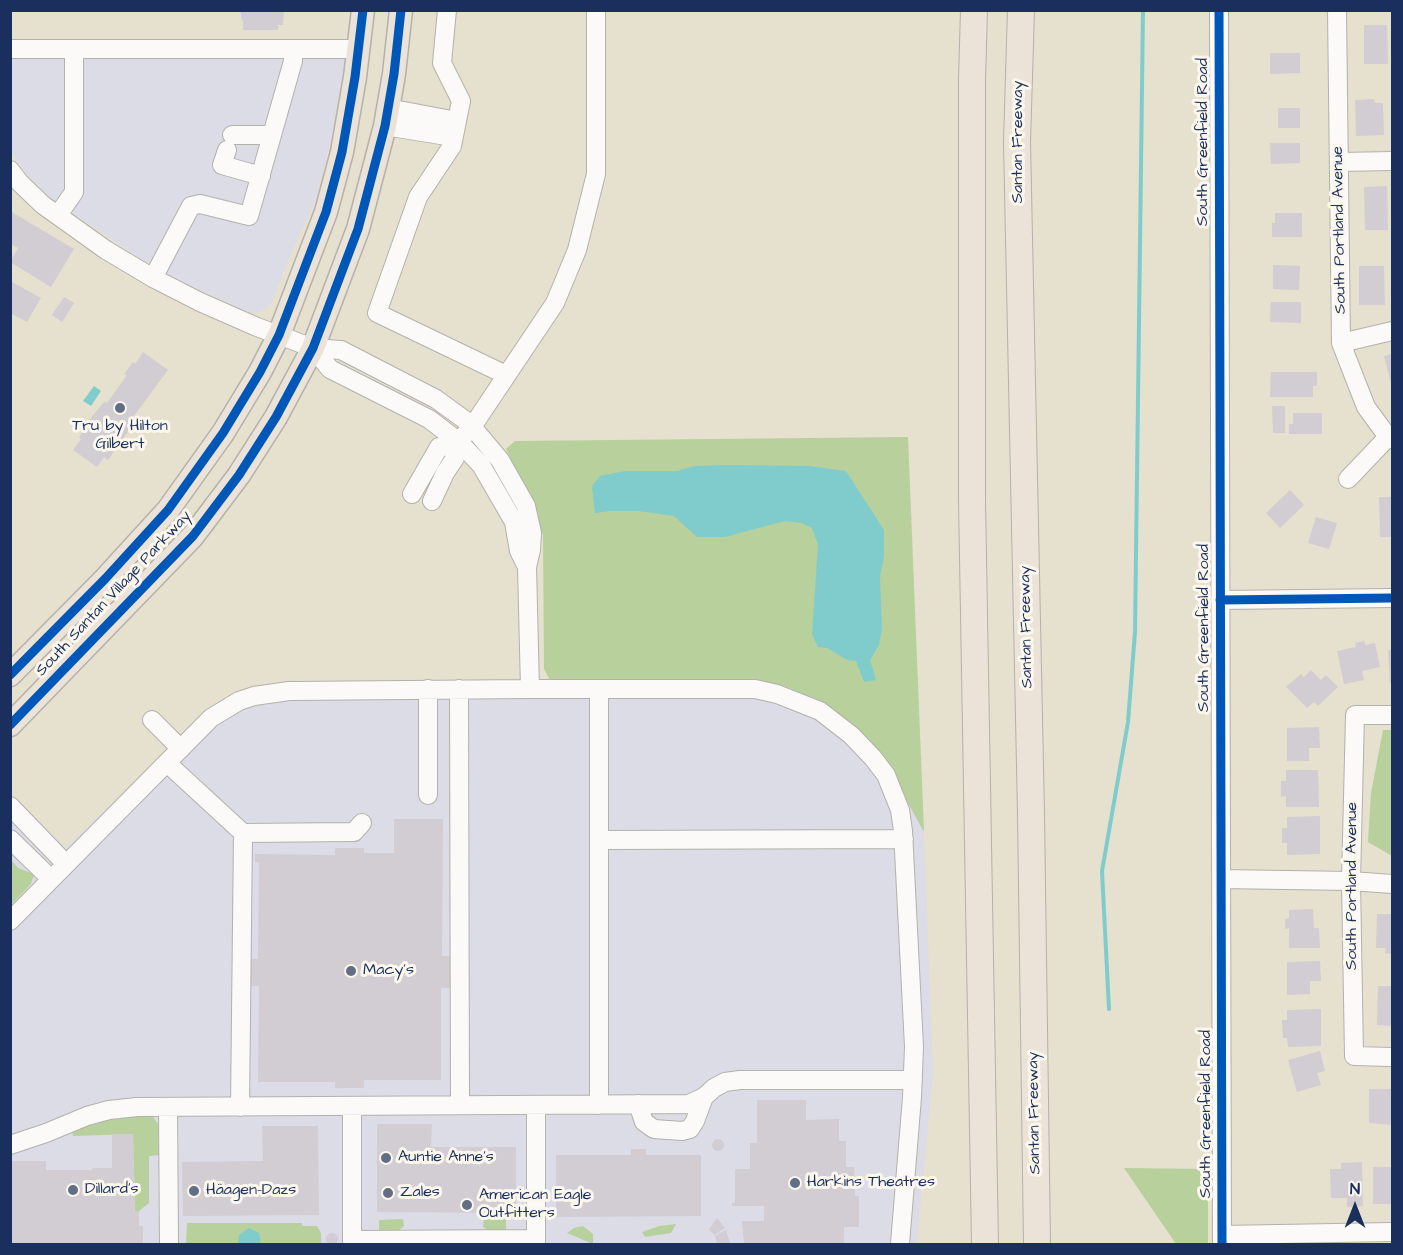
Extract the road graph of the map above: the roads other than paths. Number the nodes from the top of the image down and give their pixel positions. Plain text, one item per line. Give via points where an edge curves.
1 (363, 10) edge
2 (401, 10) edge
3 (447, 10) edge
4 (596, 10) edge
5 (974, 10) edge
6 (1021, 10) edge
7 (1219, 10) edge
8 (1337, 10) edge
9 (10, 49) edge
10 (74, 49) junction
11 (293, 49) junction
12 (358, 49) junction
13 (386, 117) junction
14 (455, 129) junction
15 (272, 135) junction
16 (1392, 161) edge
17 (1340, 162) junction
18 (10, 170) edge
19 (261, 176) junction
20 (58, 215) junction
21 (153, 278) junction
22 (1392, 331) edge
23 (279, 335) junction
24 (1341, 343) junction
25 (313, 348) junction
26 (506, 375) junction
27 (472, 427) junction
28 (1390, 438) edge
29 (456, 444) junction
30 (436, 469) junction
31 (1348, 480) dead end
32 (412, 494) dead end
33 (432, 501) dead end
34 (527, 567) junction
35 (1392, 598) edge
36 (1220, 600) junction
37 (10, 675) edge
38 (428, 689) junction
39 (459, 689) junction
40 (530, 689) junction
41 (598, 689) junction
42 (1392, 715) edge
43 (10, 725) edge
44 (158, 726) dead end
45 (975, 742) junction
46 (181, 749) junction
47 (167, 763) junction
48 (428, 795) dead end
49 (10, 806) edge
50 (362, 823) dead end
51 (243, 833) junction
52 (10, 838) edge
53 (904, 839) junction
54 (599, 840) junction
55 (66, 864) junction
56 (51, 879) junction
57 (1221, 879) junction
58 (1351, 881) junction
59 (1392, 884) edge
60 (10, 921) edge
61 (1033, 1004) junction
62 (1392, 1057) edge
63 (913, 1080) junction
64 (704, 1097) junction
65 (638, 1104) junction
66 (460, 1105) junction
67 (536, 1105) junction
68 (599, 1105) junction
69 (351, 1106) junction
70 (168, 1107) junction
71 (240, 1107) junction
72 (10, 1145) edge
73 (1392, 1232) edge
74 (1222, 1240) edge
75 (352, 1242) edge
76 (536, 1242) edge
77 (169, 1245) edge
78 (900, 1245) edge
79 (968, 1245) edge
80 (985, 1245) edge
81 (1037, 1245) edge
82 (1055, 1245) edge

1 - 12 main road, South Santan Village Parkway
2 - 13 main road, South Santan Village Parkway
3 - 14 street via 442,63 462,101
4 - 26 street via 596,174 577,250 555,303
5 - 45 highway
6 - 61 highway, Santan Freeway via 1017,142
7 - 36 street, South Greenfield Road
8 - 17 street, South Portland Avenue
9 - 10 street
10 - 11 street
10 - 20 street via 74,192
11 - 12 street
11 - 15 street
12 - 23 main road, South Santan Village Parkway via 342,152 326,212
13 - 14 street
13 - 25 main road, South Santan Village Parkway via 358,229
14 - 26 street via 452,146 418,198 377,313
15 - 19 street
15 - 19 street via 229,143 222,165
16 - 17 street
17 - 24 street, South Portland Avenue
18 - 20 street via 31,194
19 - 21 street via 249,216 200,204 191,206
20 - 21 street
21 - 23 street
22 - 24 street
23 - 25 street
23 - 37 main road, South Santan Village Parkway via 223,433 168,510
24 - 28 street, South Portland Avenue via 1366,407
25 - 27 street via 341,350 436,399
25 - 29 street via 330,369 429,419
25 - 43 main road, South Santan Village Parkway via 239,475 193,536
26 - 27 street
27 - 29 street
27 - 34 street via 500,460 526,506 532,533
28 - 31 street
29 - 30 street via 454,458
29 - 34 street via 481,465 514,522 519,551
30 - 32 street
30 - 33 street
34 - 40 street
35 - 36 street
36 - 57 street, South Greenfield Road
38 - 39 street
38 - 46 street via 289,691 254,696 211,718
38 - 48 street
39 - 40 street
39 - 66 street
40 - 41 street
41 - 53 street via 755,689 820,711 857,741 886,775 900,810
41 - 54 street
42 - 58 street, South Portland Avenue via 1355,715
44 - 46 street
45 - 79 highway via 967,974
45 - 80 highway
46 - 47 street
47 - 51 street
47 - 55 street
49 - 55 street
50 - 51 street via 354,832
51 - 71 street
52 - 56 street
53 - 54 street
53 - 63 street
54 - 68 street
55 - 56 street
56 - 60 street
57 - 58 street
57 - 74 street, South Greenfield Road
58 - 59 street
58 - 62 street, South Portland Avenue via 1354,1056
61 - 81 highway, Santan Freeway
61 - 82 highway via 1047,1059
63 - 64 street via 740,1080 725,1082
63 - 78 street
64 - 65 street via 689,1104
64 - 65 street via 690,1129 682,1131 654,1130 644,1122
65 - 68 street
66 - 67 street
66 - 69 street
67 - 68 street
67 - 76 street
69 - 71 street
69 - 75 street
70 - 71 street
70 - 72 street via 98,1113
70 - 77 street
73 - 74 street
75 - 76 street

